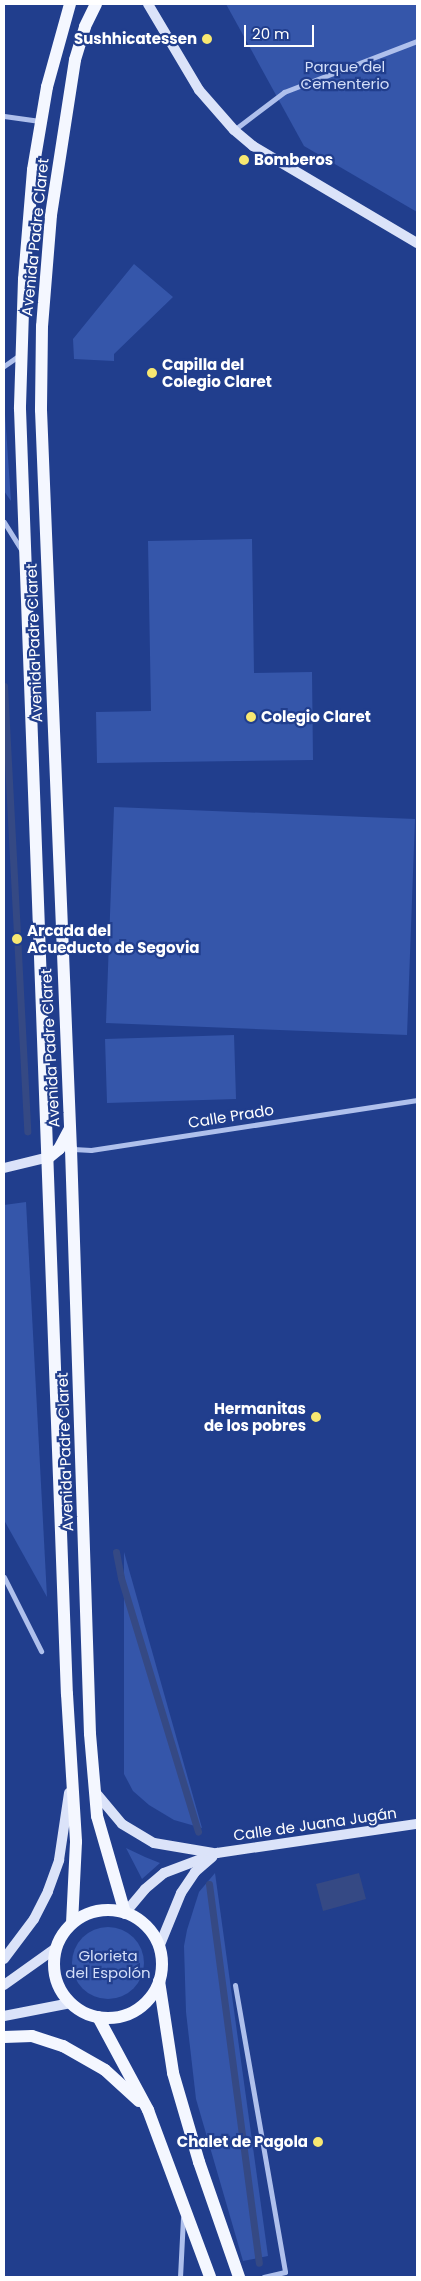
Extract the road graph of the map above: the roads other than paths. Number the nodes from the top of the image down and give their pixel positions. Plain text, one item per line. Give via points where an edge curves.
1 (70, 4) edge
2 (96, 4) edge
3 (148, 4) edge
4 (417, 42) edge
5 (4, 116) edge
6 (40, 121) junction
7 (234, 130) junction
8 (417, 243) edge
9 (20, 355) junction
10 (4, 366) edge
11 (4, 522) edge
12 (25, 556) junction
13 (417, 1100) edge
14 (70, 1128) junction
15 (71, 1149) junction
16 (48, 1157) junction
17 (4, 1168) edge
18 (72, 1174) junction
19 (4, 1577) edge
20 (41, 1650) dead end
21 (71, 1770) junction
22 (94, 1791) junction
23 (417, 1824) edge
24 (217, 1853) junction
25 (125, 1913) junction
26 (72, 1923) junction
27 (159, 1947) junction
28 (56, 1948) junction
29 (4, 1959) edge
30 (159, 1981) junction
31 (4, 1985) edge
32 (235, 1985) dead end
33 (71, 2003) junction
34 (4, 2016) edge
35 (98, 2016) junction
36 (4, 2037) edge
37 (148, 2110) junction
38 (184, 2202) junction
39 (180, 2277) edge
40 (210, 2277) edge
41 (239, 2277) edge
42 (264, 2277) edge

1 - 6 main road, Avenida Padre Claret
2 - 14 main road, Avenida Padre Claret via 75,60 62,130 42,326 41,410
3 - 7 street via 199,90
4 - 7 street via 284,92
5 - 6 street
6 - 9 main road, Avenida Padre Claret via 33,170
7 - 8 street via 254,146
9 - 10 street
9 - 12 main road, Avenida Padre Claret
11 - 12 street
12 - 16 main road, Avenida Padre Claret
13 - 15 street, Calle Prado via 91,1150
14 - 15 main road, Avenida Padre Claret
14 - 16 main road via 65,1140
15 - 16 street, Calle Prado
15 - 18 main road, Avenida Padre Claret
16 - 17 street
16 - 18 main road via 62,1162
16 - 21 main road, Avenida Padre Claret
18 - 22 main road, Avenida Padre Claret
19 - 20 street
21 - 26 main road, Avenida Padre Claret via 76,1842
21 - 29 street via 60,1860 34,1918
22 - 24 street via 122,1824 154,1843
22 - 25 main road, Avenida Padre Claret via 102,1838
23 - 24 street, Calle de Juana Jugán
24 - 25 street, Calle de Juana Jugán via 164,1873
24 - 27 street, Calle de Juana Jugán via 195,1872 181,1893
25 - 26 main road via 96,1911
25 - 27 main road via 145,1925
26 - 28 main road
27 - 30 main road
28 - 31 street
28 - 33 main road via 57,1982
30 - 35 main road via 149,1998 135,2010 117,2017
30 - 41 main road via 173,2073 199,2162
32 - 42 street via 284,2272
33 - 34 street
33 - 35 main road
35 - 37 main road
36 - 37 main road via 32,2036 63,2046 105,2070
37 - 38 main road
38 - 39 street
38 - 40 main road

